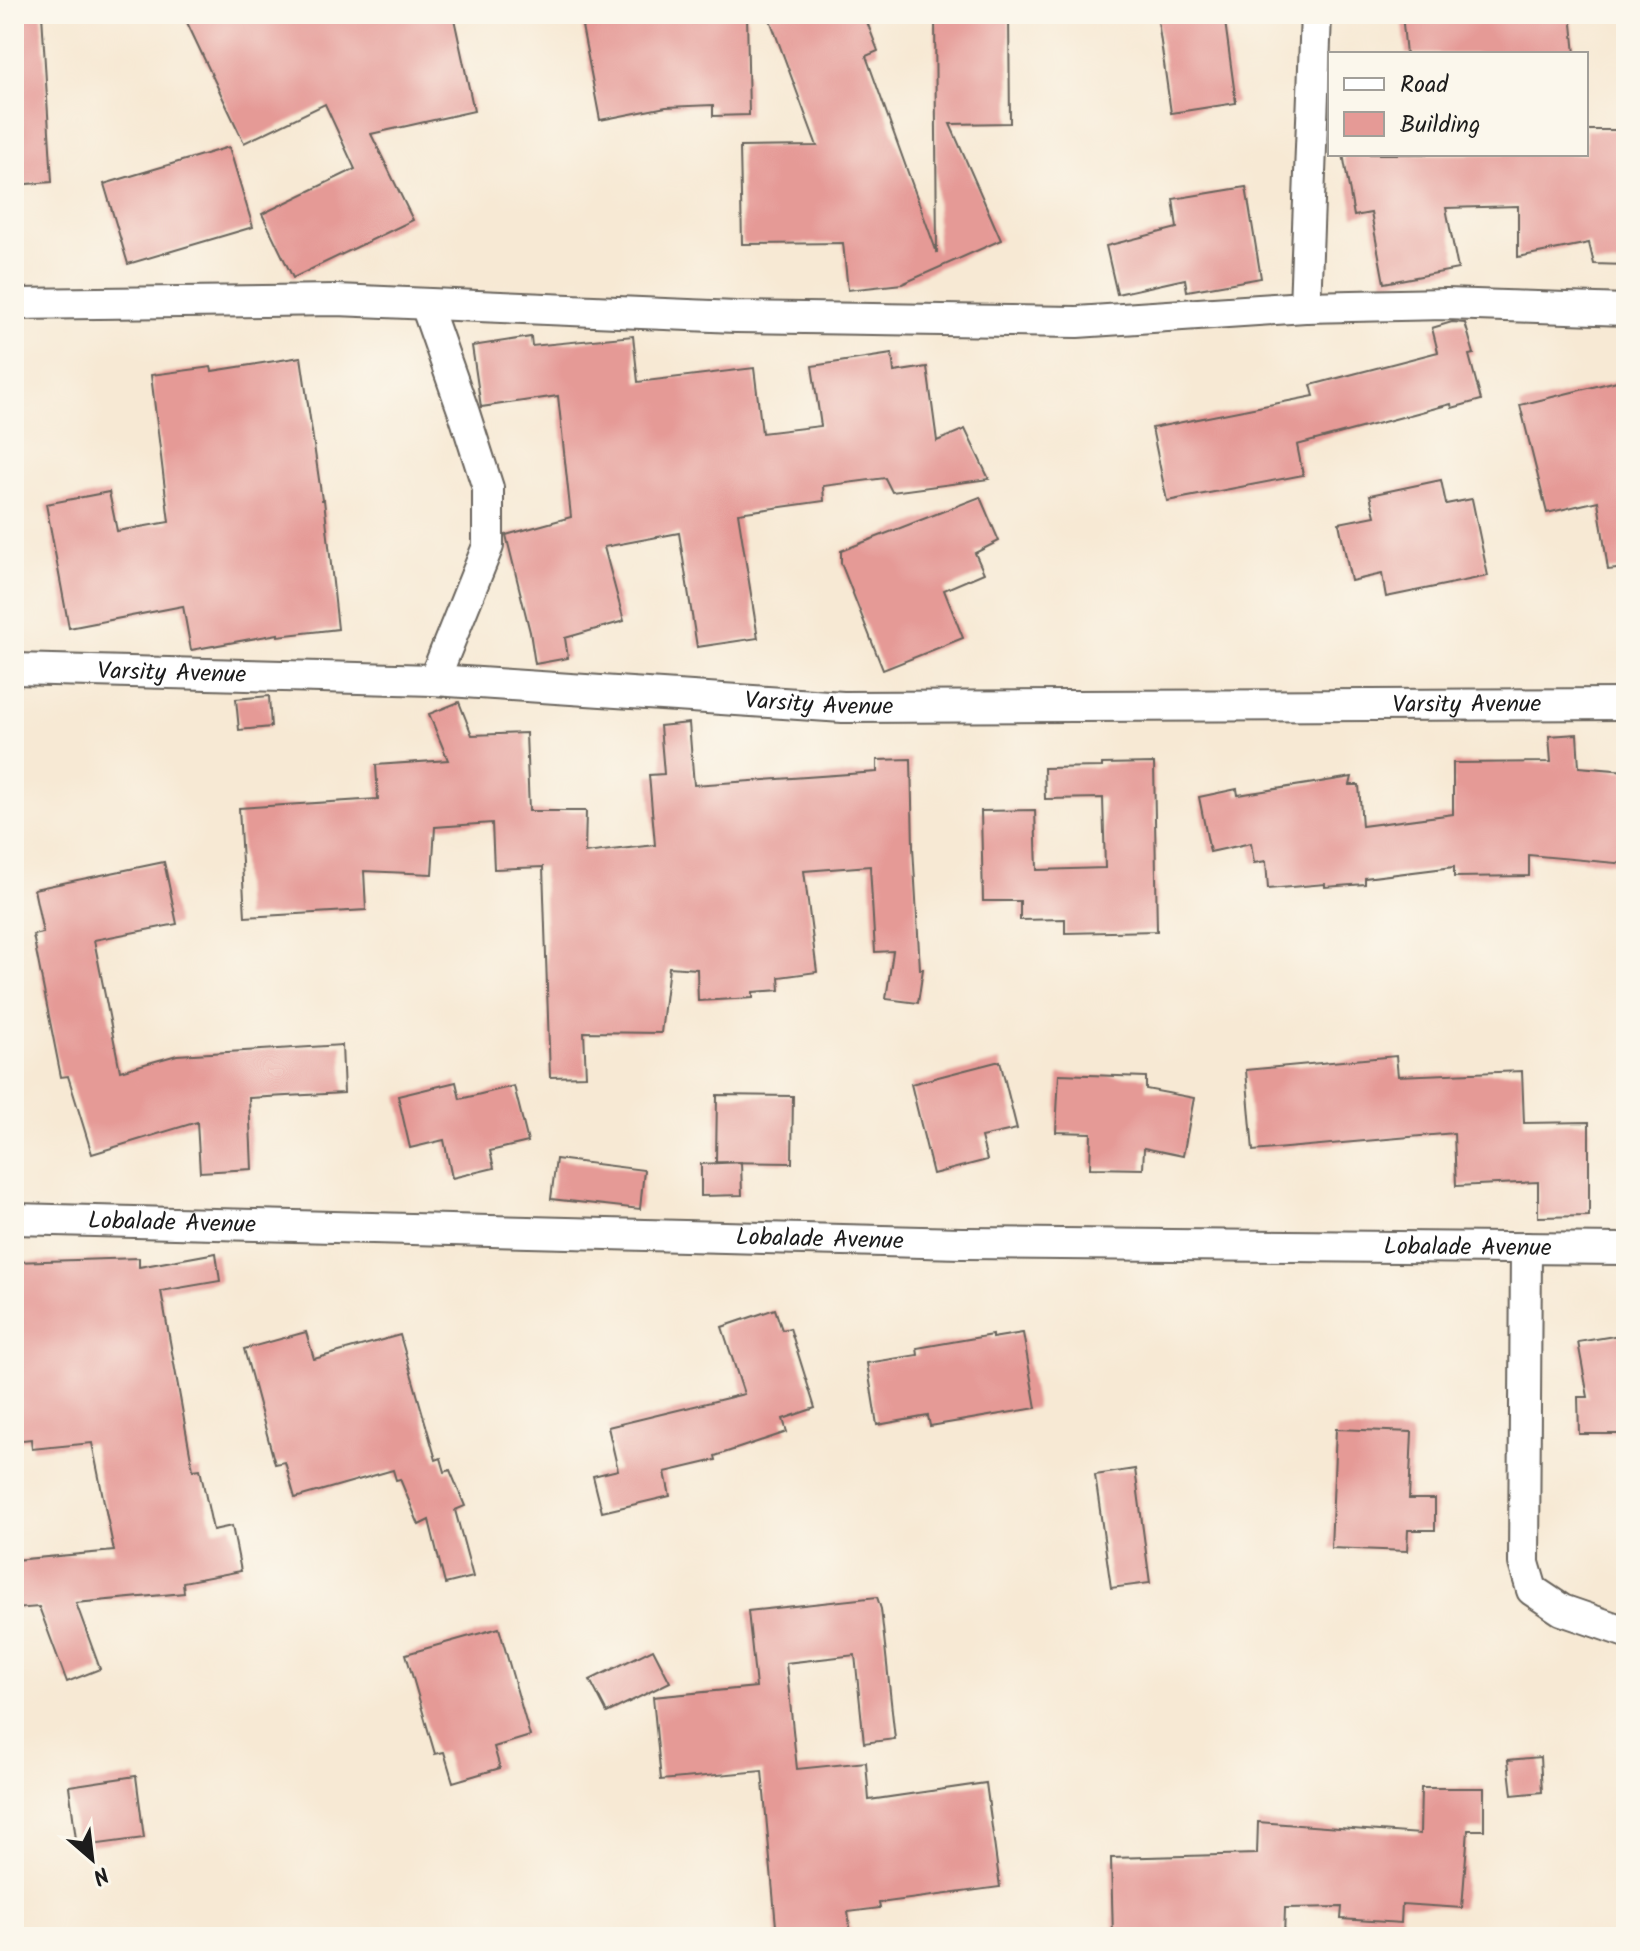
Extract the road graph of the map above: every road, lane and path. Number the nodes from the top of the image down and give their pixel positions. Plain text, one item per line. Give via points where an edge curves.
1 (1316, 14) edge
2 (14, 304) edge
3 (426, 305) junction
4 (1305, 307) junction
5 (1626, 310) edge
6 (14, 669) edge
7 (434, 680) junction
8 (1626, 704) edge
9 (14, 1219) edge
10 (1526, 1248) junction
11 (1626, 1249) edge
12 (1626, 1632) edge

1 - 4 street
2 - 3 street via 337,300
3 - 4 street via 1077,322
3 - 7 street via 488,488 488,546
4 - 5 street via 1446,304
6 - 7 street, Varsity Avenue
7 - 8 street, Varsity Avenue via 843,707
9 - 10 street, Lobalade Avenue via 962,1243
10 - 11 street, Lobalade Avenue
10 - 12 street via 1524,1563 1532,1590 1562,1610

